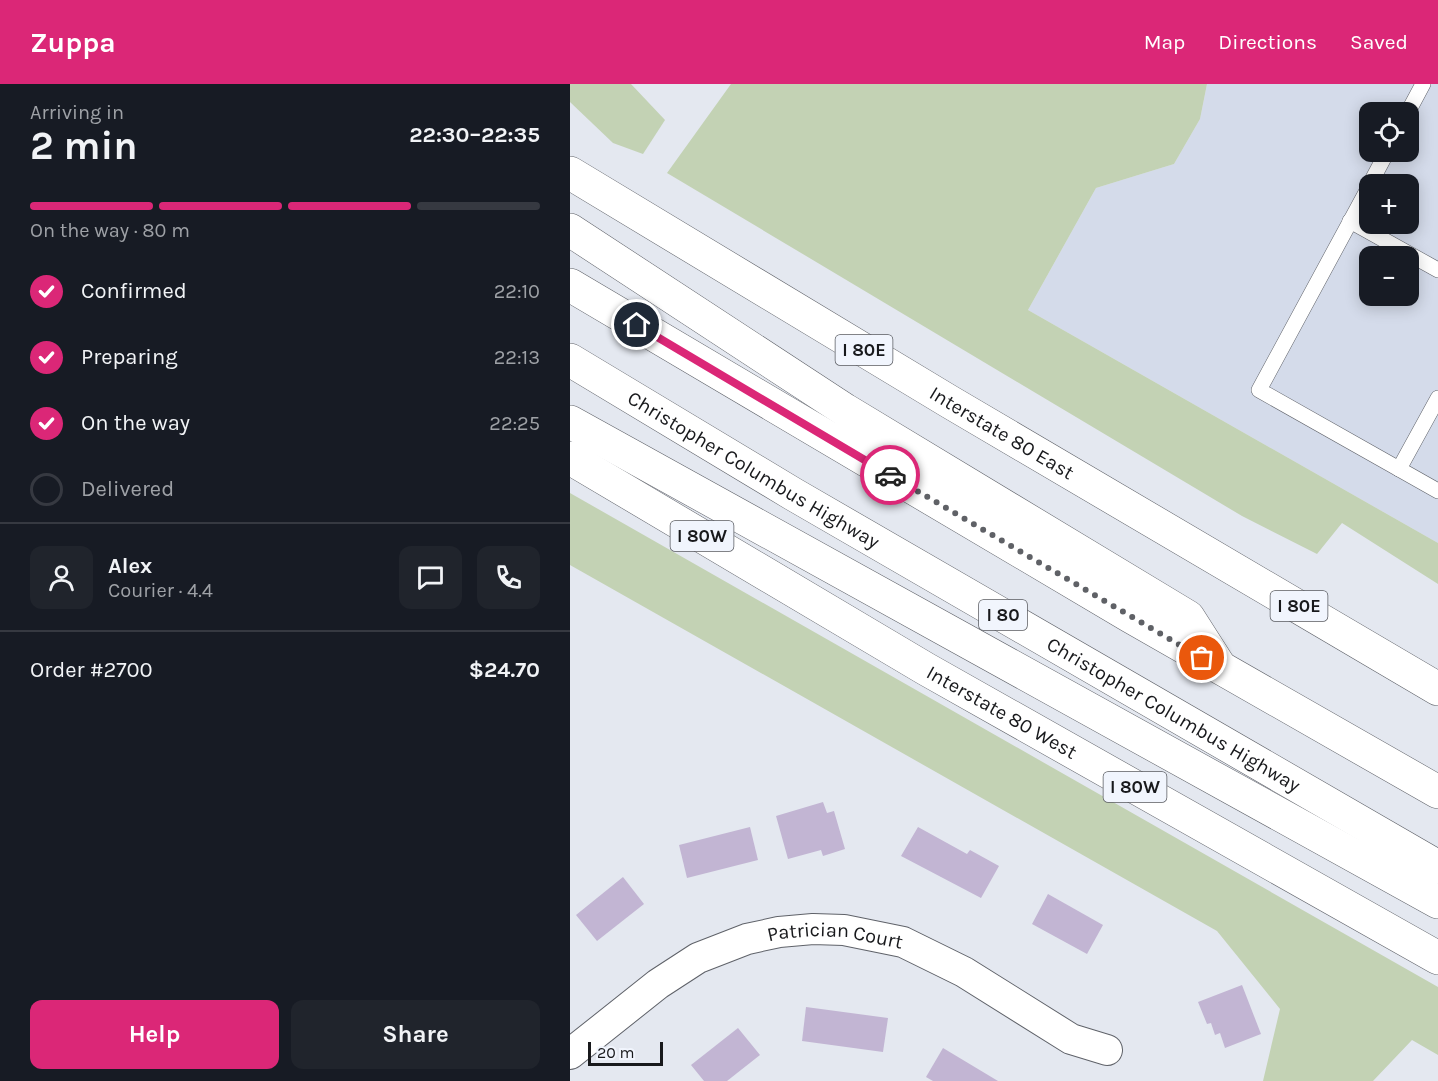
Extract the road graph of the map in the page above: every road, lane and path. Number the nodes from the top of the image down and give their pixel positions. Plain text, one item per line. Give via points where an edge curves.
1 (1423, 84) edge
2 (1413, 102) edge
3 (570, 172) edge
4 (1359, 205) edge
5 (1350, 221) junction
6 (570, 230) edge
7 (1438, 270) edge
8 (570, 285) edge
9 (570, 360) edge
10 (1438, 398) edge
11 (570, 422) edge
12 (570, 458) edge
13 (1399, 469) junction
14 (1438, 491) edge
15 (1220, 668) junction
16 (1438, 689) edge
17 (1438, 792) edge
18 (1438, 867) edge
19 (1438, 902) edge
20 (1438, 958) edge
21 (1107, 1050) dead end
22 (570, 1054) edge

1 - 2 lane
3 - 16 highway, Interstate 80 East / I 80E via 950,402
4 - 5 lane
5 - 7 lane
5 - 13 lane via 1259,390
6 - 15 highway via 845,410 1188,617
8 - 15 highway
9 - 18 highway, Christopher Columbus Highway / I 80 via 803,500
10 - 13 lane
11 - 19 highway
12 - 20 highway, Interstate 80 West / I 80W via 926,669
13 - 14 lane
15 - 17 highway
21 - 22 street, Patrician Court via 1071,1039 964,972 903,942 844,930 813,929 747,939 698,958 658,984

